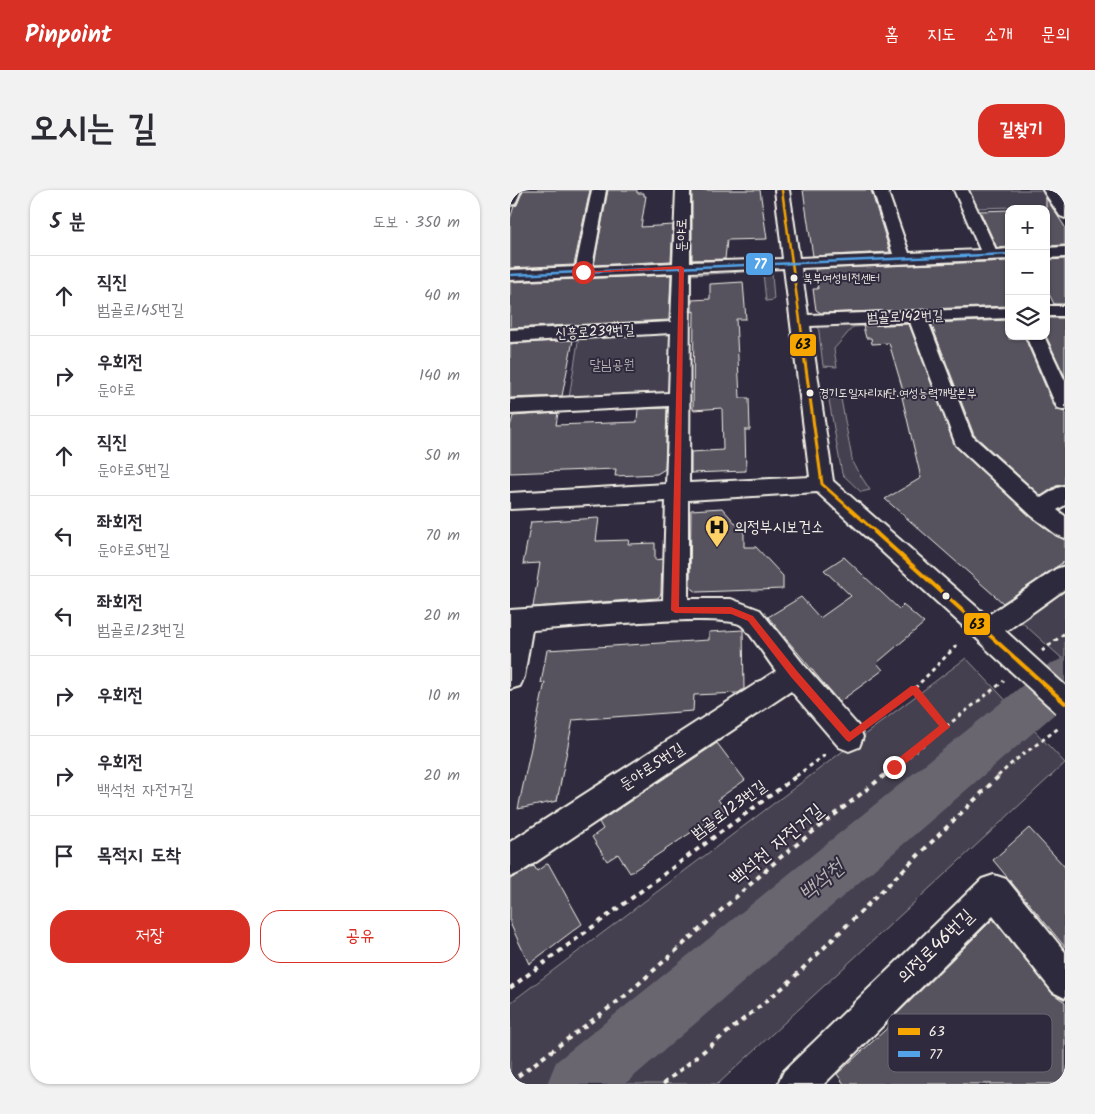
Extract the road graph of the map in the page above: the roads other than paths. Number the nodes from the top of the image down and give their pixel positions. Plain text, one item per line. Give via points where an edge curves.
1 (514, 190) edge
2 (599, 190) edge
3 (683, 190) edge
4 (782, 190) edge
5 (880, 190) edge
6 (961, 190) edge
7 (1050, 190) edge
8 (510, 201) edge
9 (1065, 213) edge
10 (1065, 252) edge
11 (1050, 253) edge
12 (1005, 254) edge
13 (990, 255) junction
14 (902, 258) junction
15 (792, 263) junction
16 (681, 268) junction
17 (583, 272) junction
18 (510, 275) edge
19 (1050, 311) edge
20 (1065, 311) edge
21 (1005, 313) edge
22 (917, 317) junction
23 (800, 322) junction
24 (680, 327) junction
25 (510, 336) edge
26 (1037, 340) edge
27 (678, 399) junction
28 (1065, 403) edge
29 (510, 407) edge
30 (822, 484) junction
31 (677, 491) junction
32 (1065, 494) edge
33 (510, 501) edge
34 (1040, 510) junction
35 (1065, 529) edge
36 (1065, 576) edge
37 (675, 610) junction
38 (516, 621) edge
39 (991, 636) junction
40 (794, 674) junction
41 (510, 677) edge
42 (1065, 703) edge
43 (849, 738) road end
44 (510, 861) edge
45 (1065, 980) edge
46 (797, 1084) edge

1 - 8 street
2 - 17 street
3 - 16 street, 둔야로
4 - 15 street
5 - 14 street
6 - 13 street
7 - 9 street
10 - 11 street
12 - 13 street
13 - 14 street
14 - 15 street
15 - 16 street
15 - 23 street
16 - 17 street
16 - 24 street, 둔야로
17 - 18 street
19 - 20 street
21 - 22 street, 범골로142번길
22 - 23 street, 범골로142번길
22 - 34 street via 963,440
23 - 30 street
24 - 25 street, 신흥로239번길
24 - 27 street, 둔야로
26 - 28 street
27 - 29 street
27 - 31 street, 둔야로
30 - 31 street
30 - 39 street
31 - 33 street
31 - 37 street
32 - 34 street
34 - 35 street
36 - 39 street
37 - 38 street
37 - 40 street via 731,610 751,618
38 - 41 street
39 - 42 street, bridge
40 - 43 street
40 - 44 street, 둔야로5번길
45 - 46 street, 의정로46번길 via 994,891

